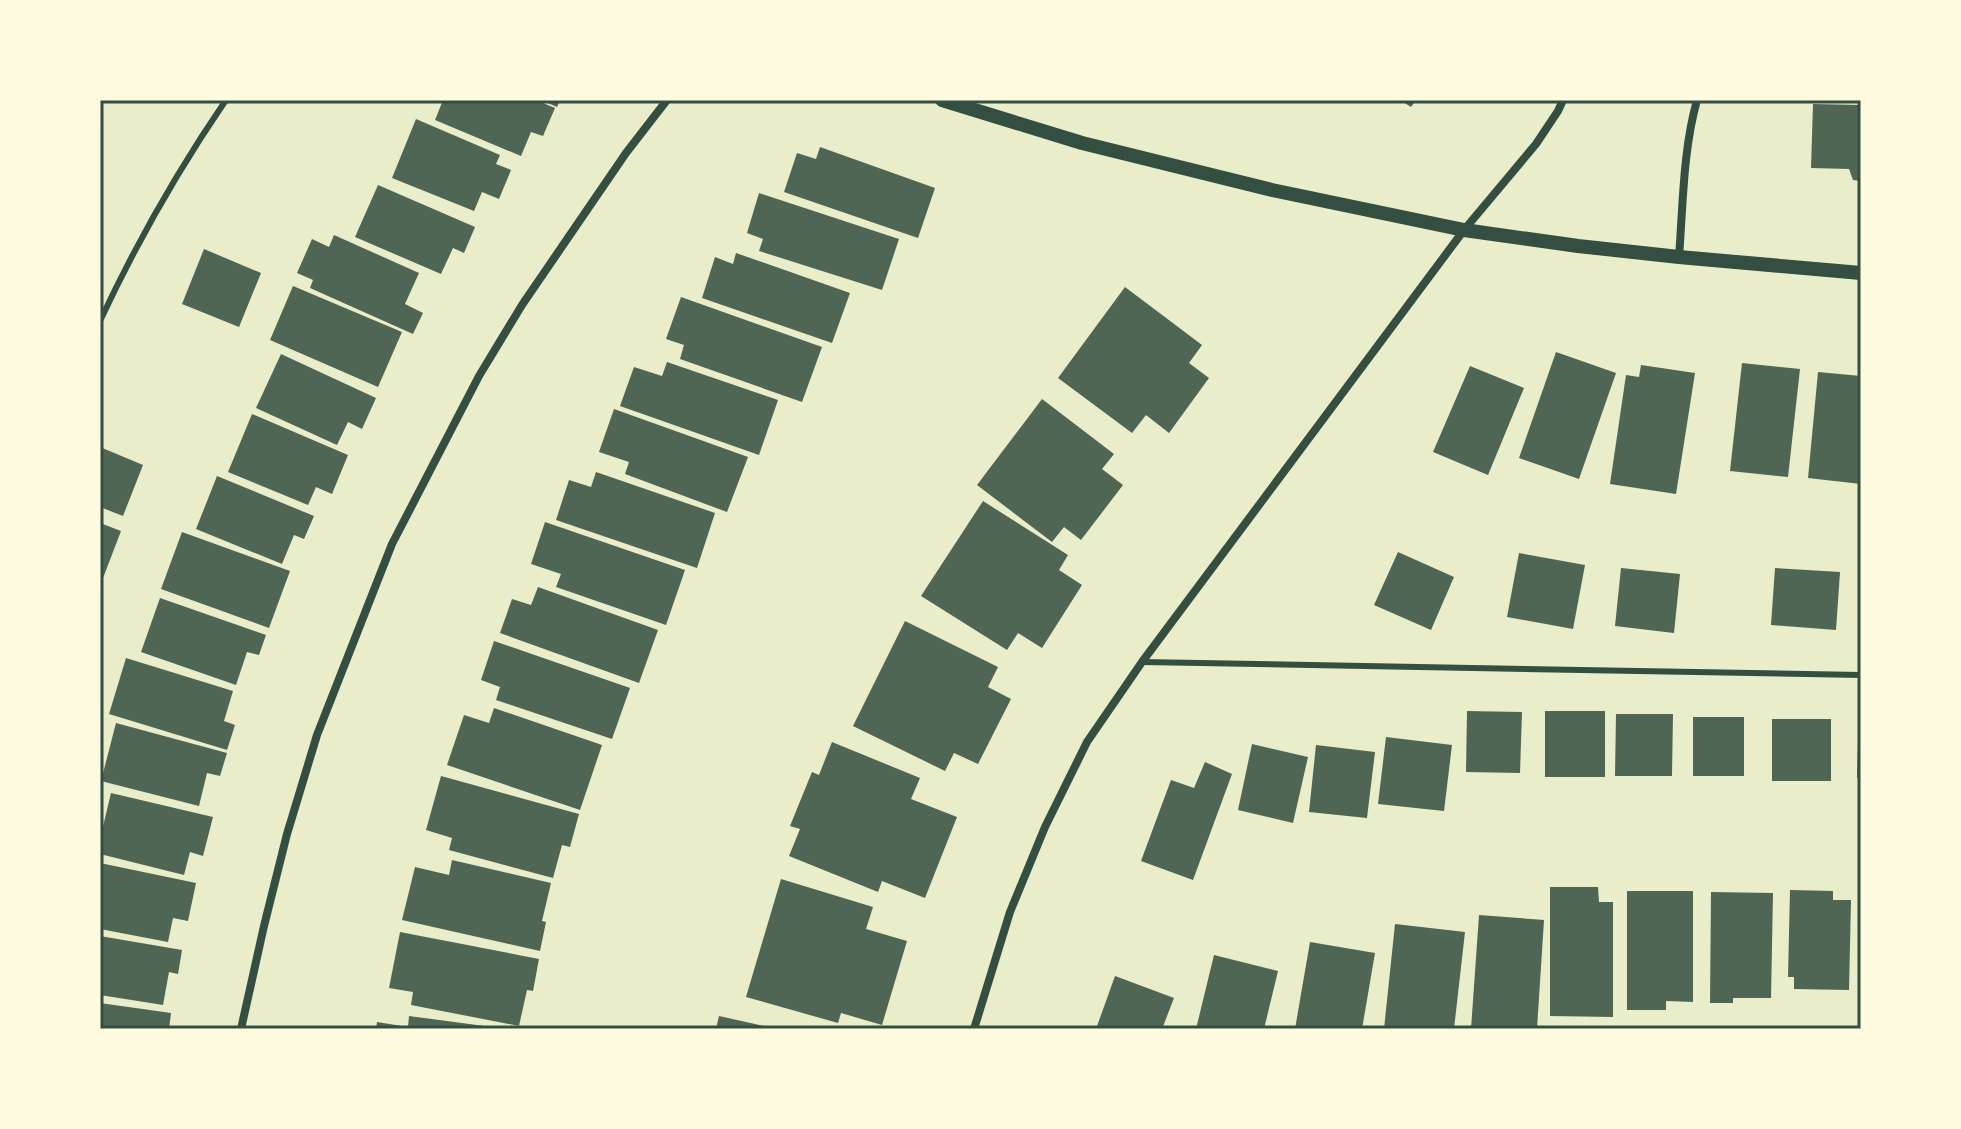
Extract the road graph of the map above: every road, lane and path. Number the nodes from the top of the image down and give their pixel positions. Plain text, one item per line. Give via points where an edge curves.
1 (226, 100) edge
2 (667, 100) edge
3 (942, 100) edge
4 (1563, 100) edge
5 (1697, 100) edge
6 (1464, 230) junction
7 (1679, 257) junction
8 (1861, 273) edge
9 (100, 321) edge
10 (1142, 662) junction
11 (1861, 675) edge
12 (241, 1029) edge
13 (974, 1029) edge

1 - 9 lane via 147,225
2 - 12 street via 522,305 392,544 317,735 287,834
3 - 6 street via 1096,147
4 - 6 street via 1536,144
5 - 7 street
6 - 7 street
6 - 10 street
7 - 8 street
10 - 11 lane
10 - 13 street via 1087,742 1045,827 1010,912

